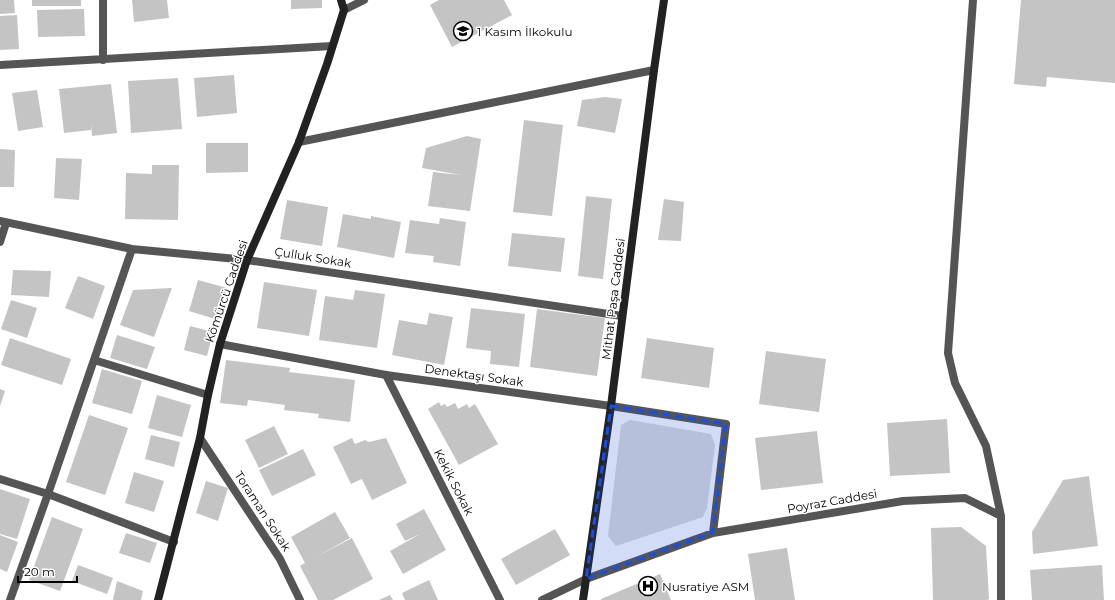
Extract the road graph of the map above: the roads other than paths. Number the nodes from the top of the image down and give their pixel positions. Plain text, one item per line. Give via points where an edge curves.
1 (103, 0) edge
2 (341, 0) edge
3 (364, 0) edge
4 (664, 0) edge
5 (973, 0) edge
6 (344, 10) junction
7 (332, 46) junction
8 (103, 60) junction
9 (0, 65) edge
10 (654, 70) junction
11 (299, 142) junction
12 (3, 222) edge
13 (0, 242) edge
14 (132, 249) junction
15 (247, 260) junction
16 (622, 316) junction
17 (220, 344) junction
18 (94, 360) junction
19 (386, 374) junction
20 (208, 395) junction
21 (611, 406) junction
22 (200, 438) junction
23 (0, 480) edge
24 (48, 494) junction
25 (1001, 516) junction
26 (713, 533) junction
27 (174, 542) junction
28 (586, 579) junction
29 (10, 600) edge
30 (158, 600) edge
31 (300, 600) edge
32 (500, 600) edge
33 (542, 600) edge
34 (583, 600) edge
35 (1001, 600) edge

1 - 8 street
2 - 6 street
3 - 6 street
4 - 10 street, Mithat Paşa Caddesi
5 - 25 street via 948,353 955,383 986,446
6 - 7 street, Kömürcü Caddesi
7 - 8 street
7 - 11 street, Kömürcü Caddesi
8 - 9 street
10 - 11 street
10 - 16 street, Mithat Paşa Caddesi
11 - 15 street, Kömürcü Caddesi
12 - 13 street
12 - 14 street, Çulluk Sokak
14 - 15 street, Çulluk Sokak
14 - 18 street
15 - 16 street, Çulluk Sokak
15 - 17 street, Kömürcü Caddesi
16 - 21 street, Mithat Paşa Caddesi
17 - 19 street, Denektaşı Sokak
17 - 20 street, Kömürcü Caddesi
18 - 20 street
18 - 24 street
19 - 21 street, Denektaşı Sokak
19 - 32 street, Kekik Sokak
20 - 22 street, Kömürcü Caddesi
21 - 26 street, Denektaşı Sokak via 726,424
21 - 28 street, Mithat Paşa Caddesi
22 - 27 street, Kömürcü Caddesi
22 - 31 street, Toraman Sokak via 280,559
23 - 24 street
24 - 27 street
24 - 29 street
25 - 26 street, Poyraz Caddesi via 965,498 903,501
25 - 35 street
26 - 28 street, Poyraz Caddesi
27 - 30 street, Kömürcü Caddesi
28 - 33 street, Poyraz Caddesi
28 - 34 street, Mithat Paşa Caddesi

